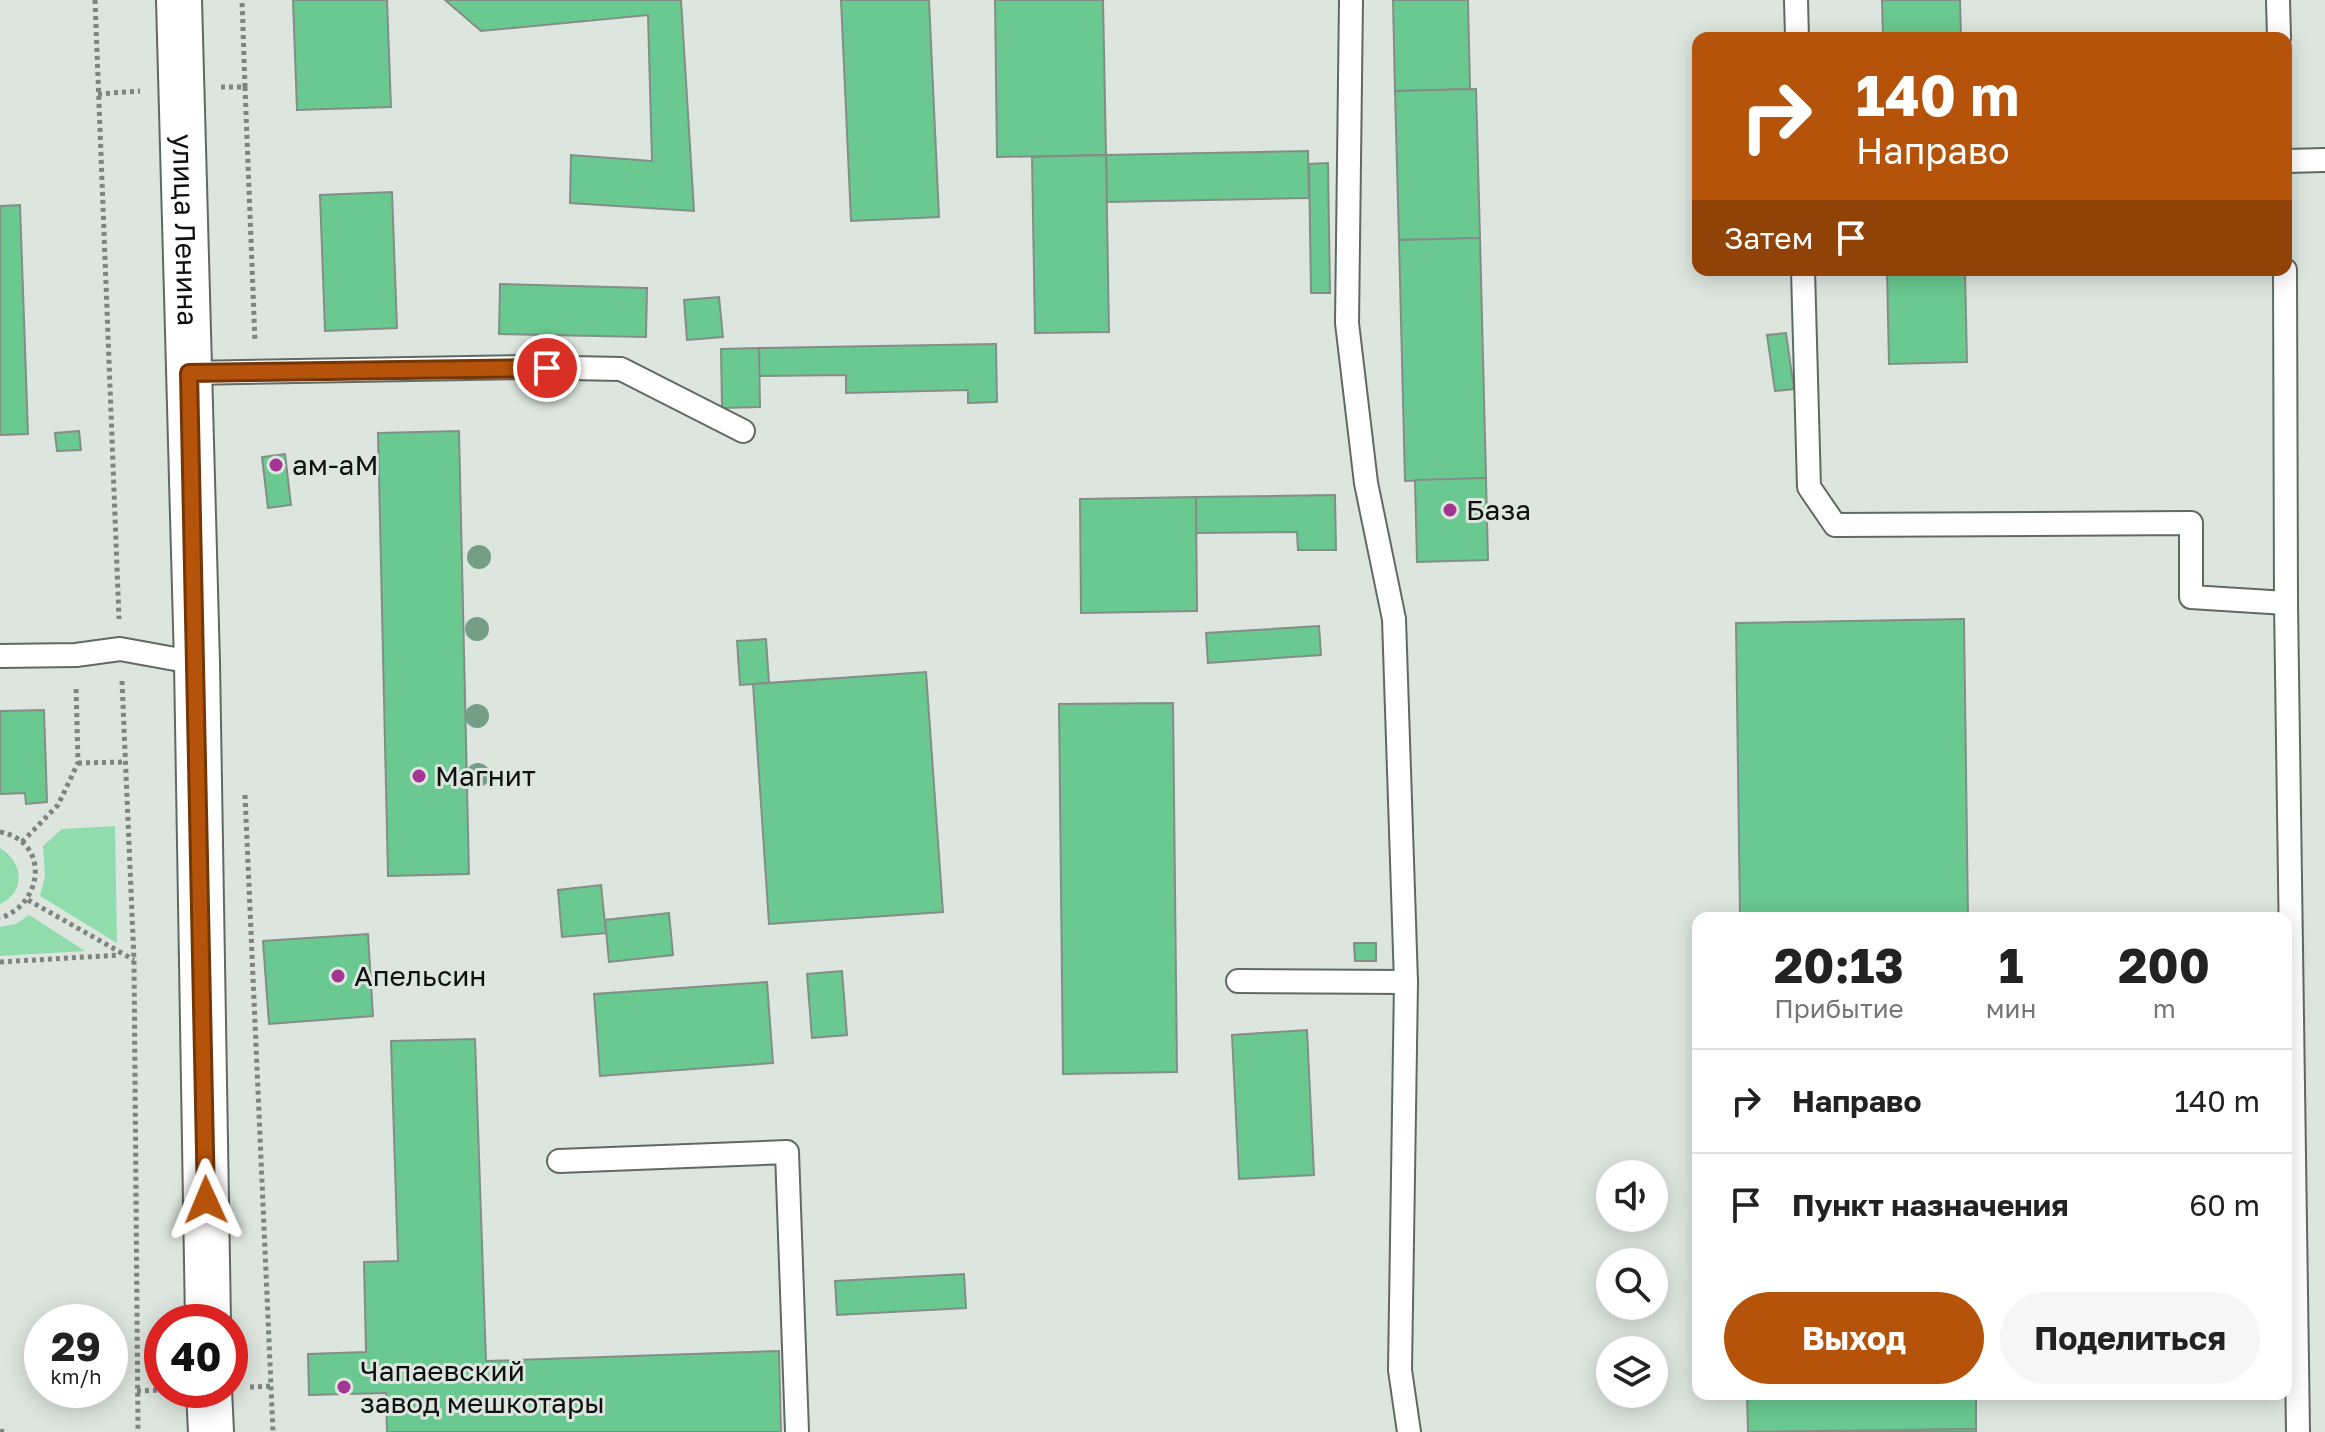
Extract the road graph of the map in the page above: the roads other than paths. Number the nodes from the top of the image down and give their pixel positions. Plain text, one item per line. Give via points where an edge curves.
1 (179, 0) edge
2 (1351, 0) edge
3 (1796, 0) edge
4 (2278, 0) edge
5 (1797, 32) edge
6 (2279, 32) edge
7 (2325, 160) edge
8 (2292, 161) edge
9 (1803, 276) edge
10 (2285, 276) edge
11 (189, 373) junction
12 (743, 431) dead end
13 (2286, 603) junction
14 (0, 656) edge
15 (197, 663) junction
16 (2290, 912) edge
17 (1238, 981) dead end
18 (1406, 982) junction
19 (2292, 1018) edge
20 (559, 1161) dead end
21 (208, 1304) edge
22 (210, 1408) edge
23 (211, 1432) edge
24 (797, 1432) edge
25 (1409, 1432) edge
26 (2298, 1432) edge

1 - 11 street, улица Ленина
2 - 18 lane via 1347,323 1366,483 1394,619
3 - 5 lane
4 - 6 lane
7 - 8 lane
9 - 13 lane via 1809,487 1835,525 2191,523 2191,597
10 - 13 lane
11 - 12 lane via 621,369
11 - 15 street, улица Ленина
13 - 16 lane
14 - 15 lane via 120,649
15 - 21 street, улица Ленина
17 - 18 lane
18 - 25 lane via 1400,1370
19 - 26 lane
20 - 24 lane via 787,1152
22 - 23 street

